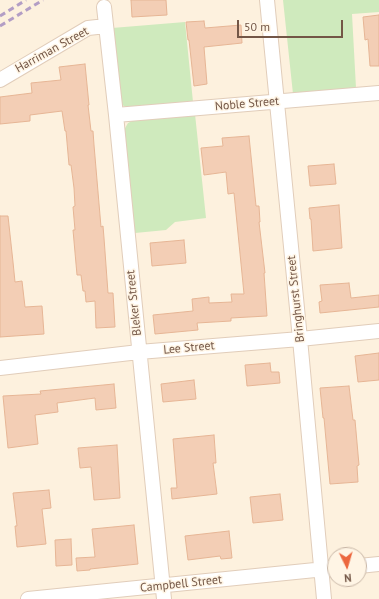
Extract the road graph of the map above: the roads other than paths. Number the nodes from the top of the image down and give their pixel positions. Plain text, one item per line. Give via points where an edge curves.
1 (267, 0) edge
2 (104, 8) dead end
3 (106, 26) junction
4 (0, 80) edge
5 (379, 93) edge
6 (277, 102) junction
7 (116, 115) junction
8 (379, 331) edge
9 (300, 339) junction
10 (139, 352) junction
11 (0, 368) edge
12 (327, 561) edge
13 (379, 564) edge
14 (367, 565) edge
15 (327, 569) edge
16 (327, 576) edge
17 (163, 592) edge
18 (28, 599) edge
19 (324, 599) edge

1 - 6 street, Bringhurst Street
2 - 3 street, Bleker Street
3 - 4 street, Harriman Street via 88,28
3 - 7 street, Bleker Street
5 - 6 street, Noble Street
6 - 7 street, Noble Street
6 - 9 street, Bringhurst Street
7 - 10 street, Bleker Street
8 - 9 street, Lee Street
9 - 10 street, Lee Street
9 - 12 street, Bringhurst Street
10 - 11 street, Lee Street
10 - 17 street, Bleker Street
13 - 14 street
15 - 17 street, Campbell Street
16 - 19 street, Bringhurst Street
17 - 18 street, Campbell Street

